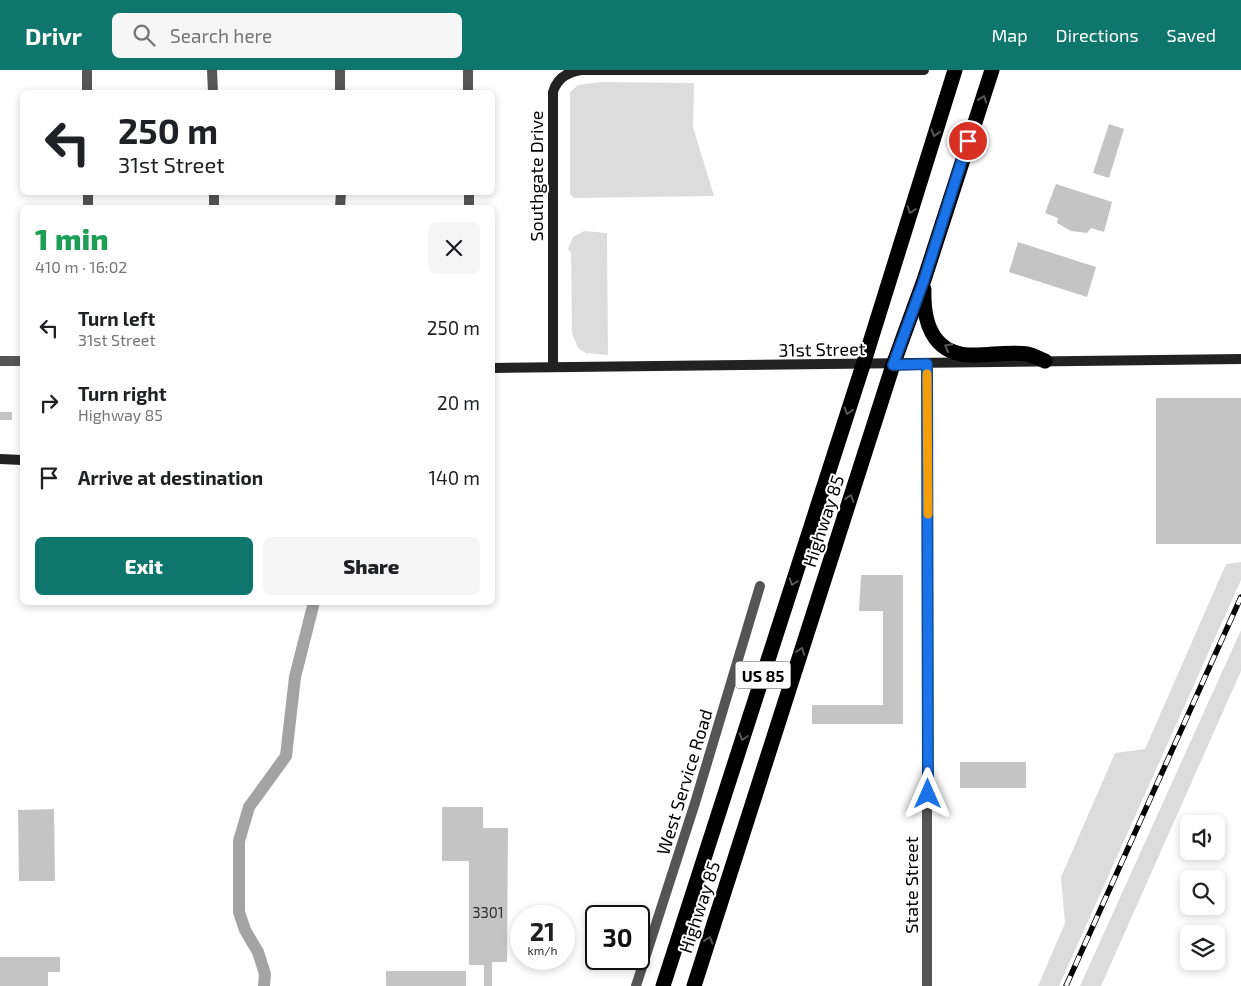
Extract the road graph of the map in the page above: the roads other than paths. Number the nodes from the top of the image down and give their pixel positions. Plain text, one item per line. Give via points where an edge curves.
1 (87, 70) edge
2 (212, 70) edge
3 (340, 70) edge
4 (468, 70) edge
5 (650, 70) edge
6 (924, 70) edge
7 (955, 70) edge
8 (992, 70) edge
9 (87, 90) edge
10 (213, 90) edge
11 (340, 90) edge
12 (468, 90) edge
13 (924, 280) junction
14 (1241, 360) edge
15 (0, 361) edge
16 (20, 361) edge
17 (1046, 361) junction
18 (927, 364) junction
19 (863, 365) junction
20 (893, 365) junction
21 (495, 368) edge
22 (553, 368) junction
23 (0, 459) edge
24 (20, 460) edge
25 (760, 586) dead end
26 (636, 986) edge
27 (663, 986) edge
28 (694, 986) edge
29 (927, 986) edge

1 - 9 street
2 - 10 street
3 - 11 street
4 - 12 street
5 - 6 street, Southgate Drive
5 - 22 street, Southgate Drive via 573,71 563,76 555,86
7 -> 19 highway, Highway 85 / US 85
13 -> 8 highway, Highway 85 / US 85
17 -> 13 highway via 1028,354 966,355 940,344 927,325
13 - 20 highway, Highway 85 / US 85
14 - 17 street, 31st Street
15 - 16 street
17 - 18 street, 31st Street
18 - 20 street, 31st Street
18 - 29 street, State Street
19 - 20 street, 31st Street
19 - 22 street, 31st Street
19 -> 27 highway, Highway 85 / US 85
28 -> 20 highway, Highway 85 / US 85
21 - 22 street, 31st Street
23 - 24 street
25 - 26 street, West Service Road

